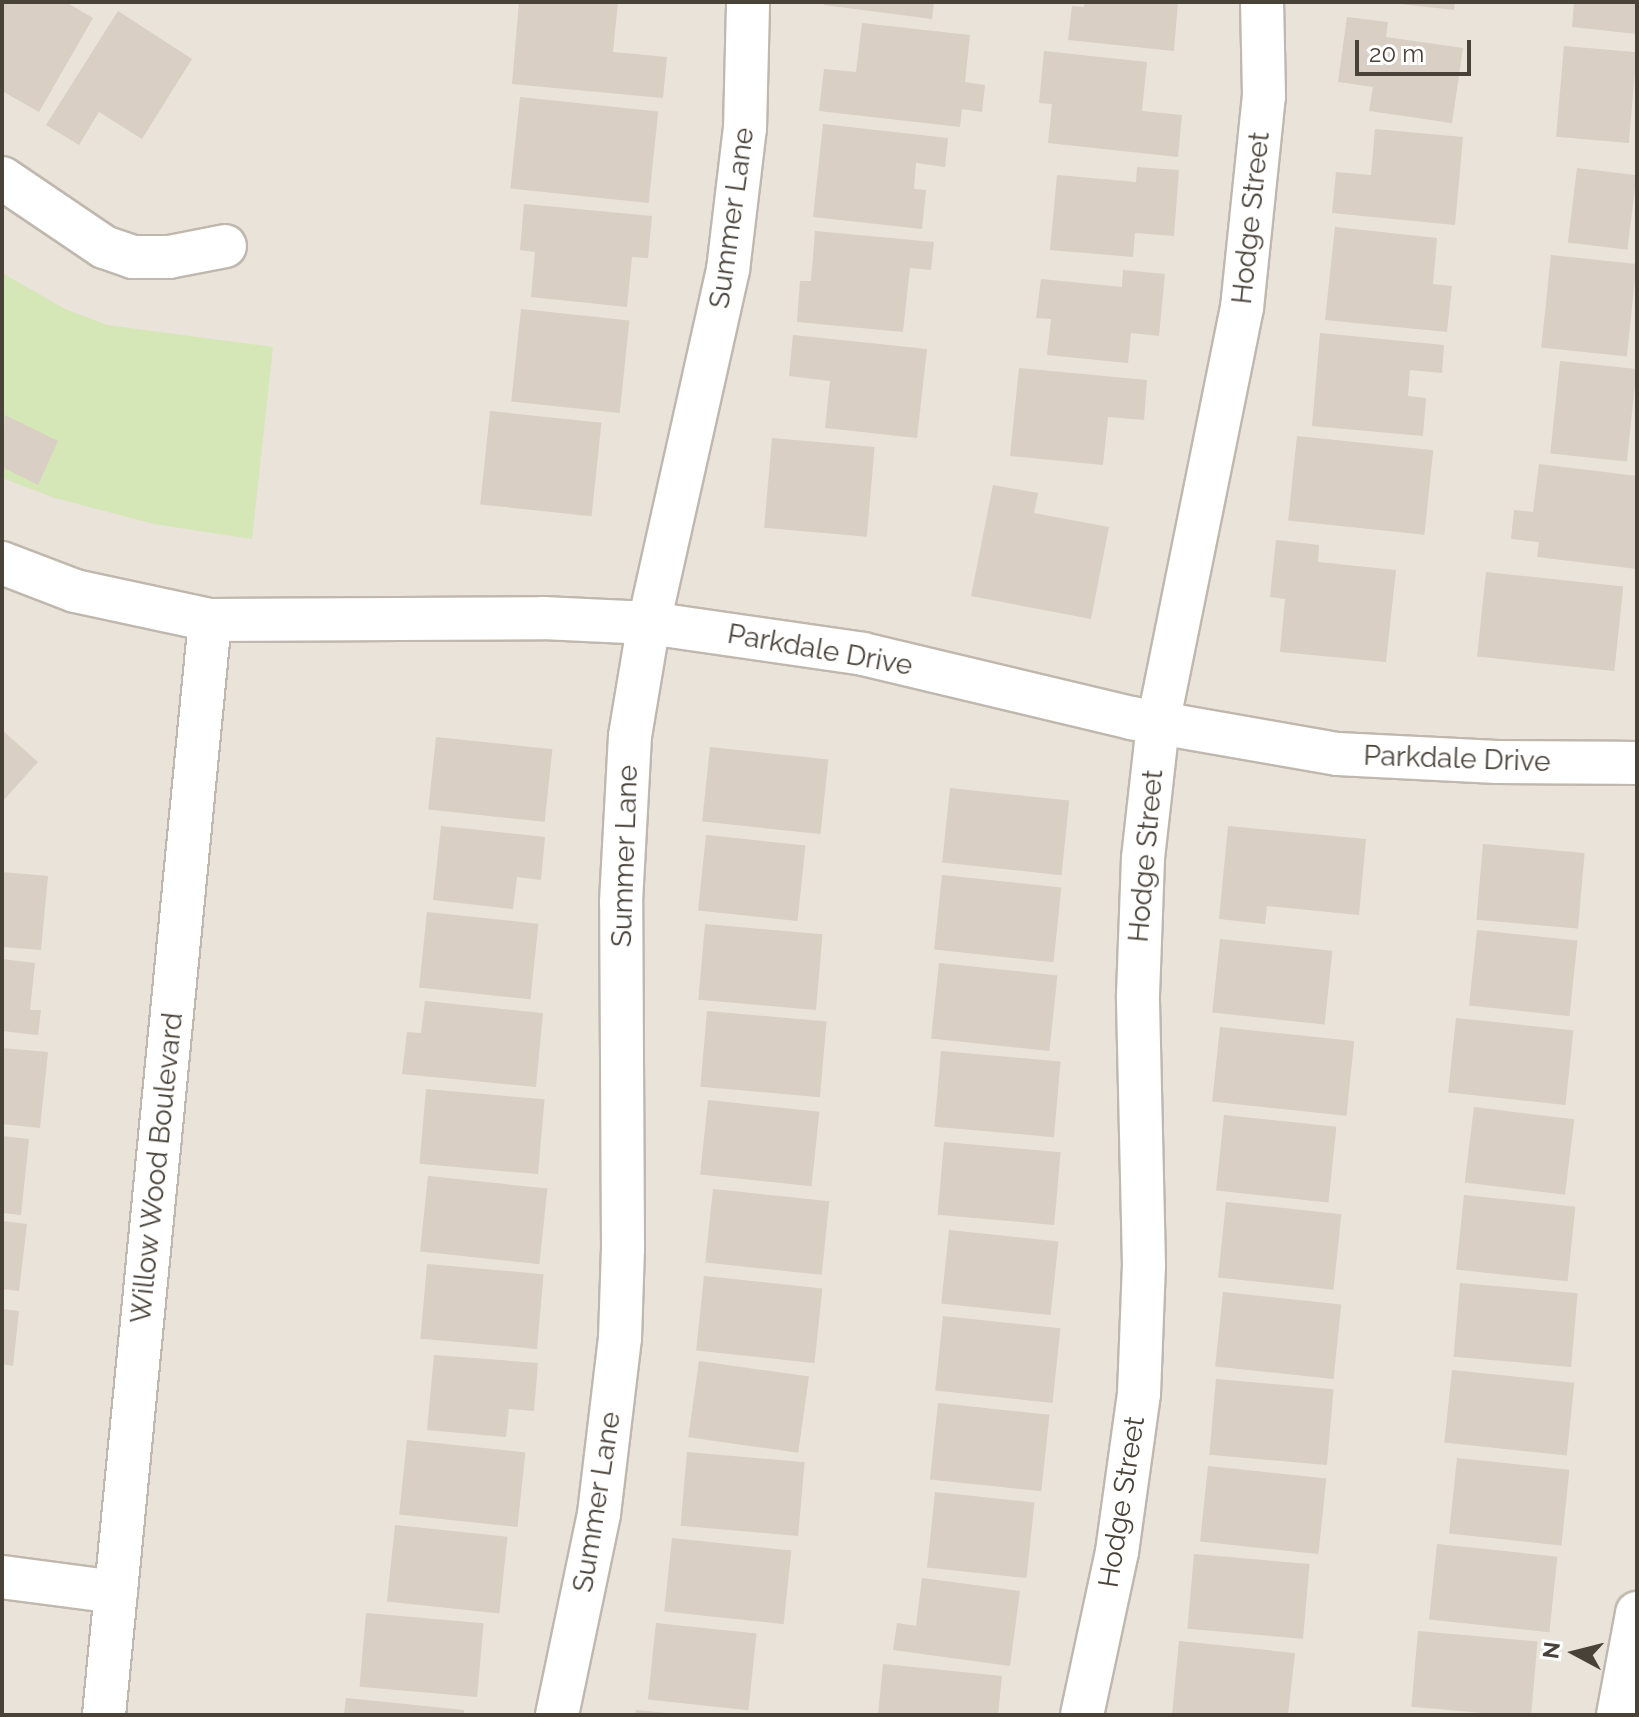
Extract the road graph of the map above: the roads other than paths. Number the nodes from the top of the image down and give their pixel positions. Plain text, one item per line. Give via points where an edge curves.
1 (748, 2) edge
2 (1262, 2) edge
3 (2, 178) edge
4 (225, 246) dead end
5 (2, 563) edge
6 (210, 620) junction
7 (649, 623) junction
8 (1158, 724) junction
9 (1637, 763) edge
10 (2, 1577) edge
11 (116, 1592) junction
12 (1637, 1613) edge
13 (104, 1715) edge
14 (557, 1715) edge
15 (1082, 1715) edge
16 (1618, 1715) edge

1 - 7 street, Summer Lane via 745,128 728,270
2 - 8 street, Hodge Street via 1264,96 1242,308
3 - 4 street via 104,247 133,257 169,257
5 - 6 street, Parkdale Drive via 75,591
6 - 7 street, Parkdale Drive via 543,618
6 - 11 street, Willow Wood Boulevard
7 - 8 street, Parkdale Drive via 863,654
7 - 14 street, Summer Lane via 624,800 620,1338 599,1514
8 - 9 street, Parkdale Drive via 1338,754
8 - 15 street, Hodge Street via 1139,931 1144,1266 1139,1394 1117,1552
10 - 11 street
11 - 13 street, Willow Wood Boulevard
12 - 16 street

